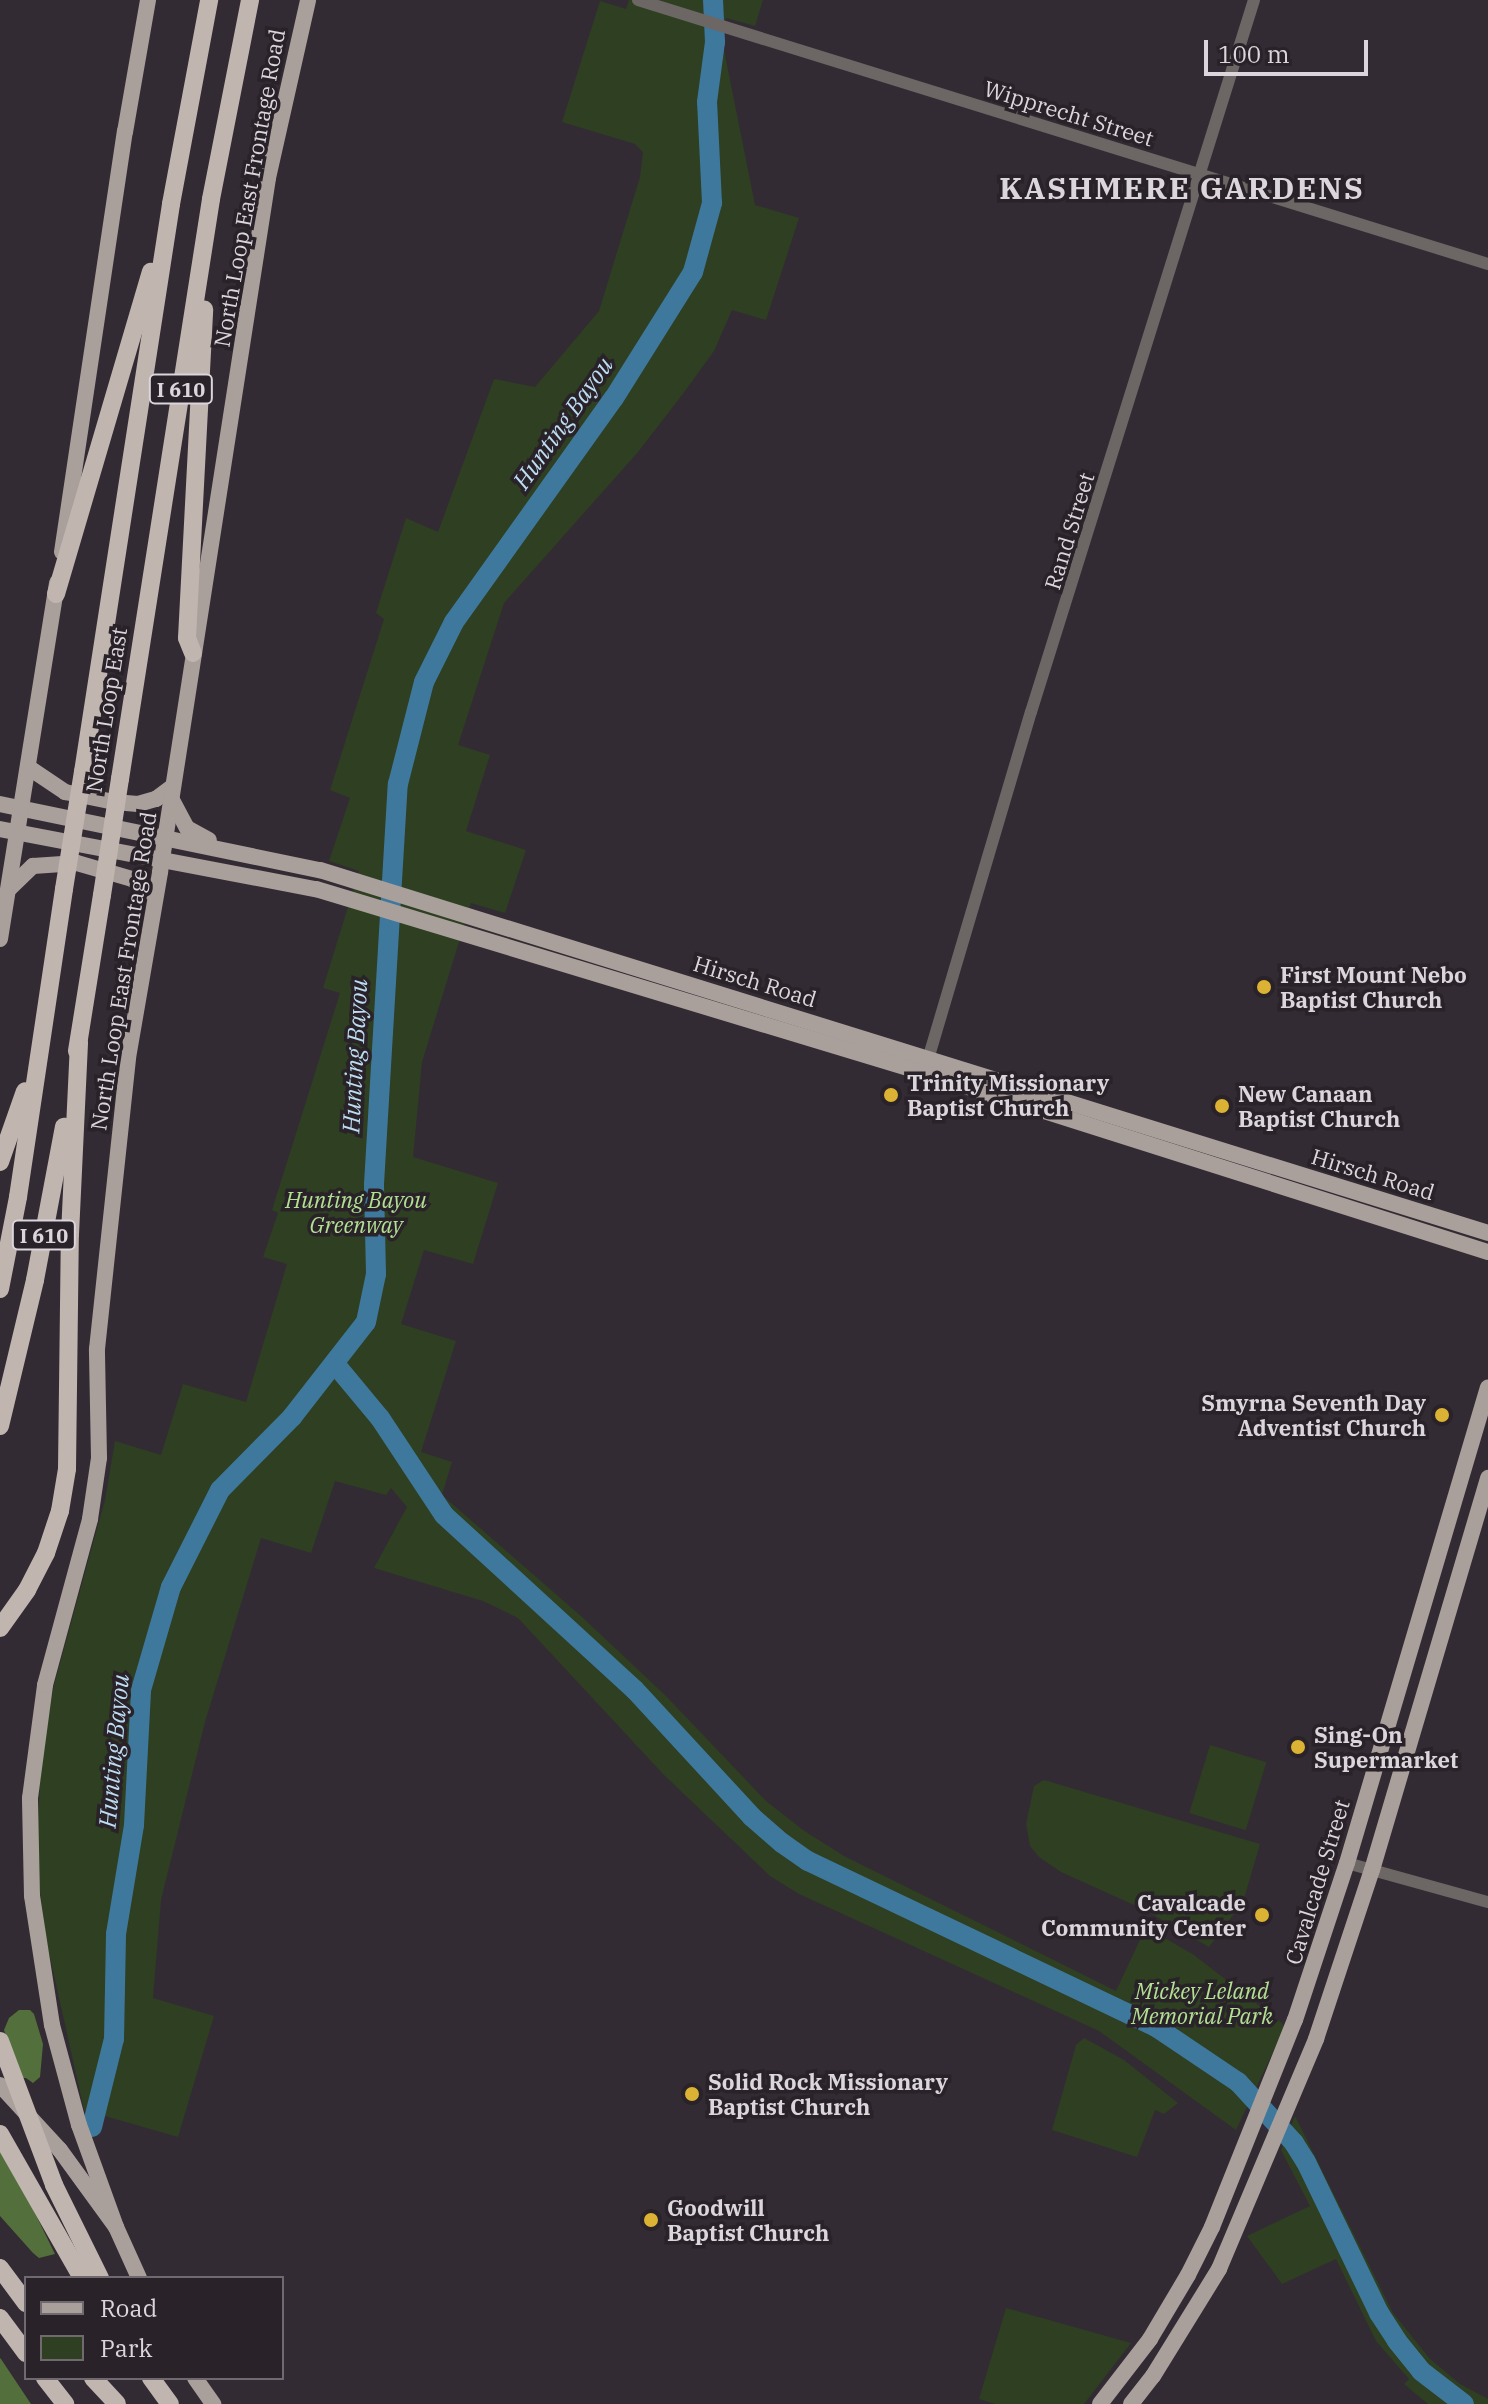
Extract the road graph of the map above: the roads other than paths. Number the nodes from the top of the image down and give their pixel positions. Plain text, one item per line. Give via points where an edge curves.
1 (148, 0) edge
2 (209, 0) edge
3 (250, 0) edge
4 (308, 0) edge
5 (638, 0) edge
6 (1254, 0) edge
7 (1200, 173) junction
8 (211, 199) junction
9 (171, 204) junction
10 (1488, 264) edge
11 (56, 594) junction
12 (193, 653) junction
13 (28, 767) junction
14 (172, 792) junction
15 (0, 804) edge
16 (23, 808) junction
17 (0, 829) edge
18 (19, 833) junction
19 (166, 836) junction
20 (232, 851) junction
21 (161, 862) junction
22 (9, 890) junction
23 (155, 895) junction
24 (0, 939) edge
25 (43, 1023) junction
26 (79, 1042) junction
27 (926, 1066) junction
28 (1229, 1152) junction
29 (0, 1162) edge
30 (1223, 1169) junction
31 (1488, 1233) edge
32 (1488, 1252) edge
33 (0, 1289) edge
34 (1488, 1387) edge
35 (0, 1426) edge
36 (1488, 1478) edge
37 (0, 1628) edge
38 (1347, 1863) junction
39 (1372, 1870) junction
40 (1488, 1902) edge
41 (0, 2041) edge
42 (0, 2085) edge
43 (0, 2134) edge
44 (116, 2227) junction
45 (0, 2268) edge
46 (81, 2276) edge
47 (99, 2276) edge
48 (138, 2276) edge
49 (24, 2300) edge
50 (0, 2318) edge
51 (1151, 2337) junction
52 (1170, 2349) junction
53 (24, 2350) edge
54 (45, 2380) edge
55 (46, 2380) edge
56 (84, 2380) edge
57 (95, 2380) edge
58 (196, 2380) edge
59 (58, 2404) edge
60 (65, 2404) edge
61 (102, 2404) edge
62 (117, 2404) edge
63 (213, 2404) edge
64 (1100, 2404) edge
65 (1131, 2404) edge

1 - 11 main road
2 - 9 highway, North Loop East / I 610
3 - 8 highway, North Loop East / I 610
4 - 12 main road, North Loop East Frontage Road via 268,178
5 - 7 street, Wipprecht Street
6 - 7 street, Rand Street
7 - 10 street, Wipprecht Street
7 - 27 street, Rand Street via 1026,726
8 - 12 highway via 187,638
8 - 26 highway, North Loop East / I 610, bridge
9 - 11 highway
9 - 25 highway, North Loop East / I 610, bridge
11 - 13 main road
12 - 14 main road, North Loop East Frontage Road
13 - 14 main road via 65,792 114,802 138,804
13 - 16 main road
14 - 19 main road, North Loop East Frontage Road
14 - 20 main road via 181,820 194,834
15 - 16 main road, Hirsch Road
16 - 18 main road
16 - 19 main road, Hirsch Road
17 - 18 main road, Hirsch Road
18 - 21 main road, Hirsch Road
18 - 22 main road
19 - 20 main road, Hirsch Road
19 - 21 main road, North Loop East Frontage Road
20 - 27 main road, Hirsch Road via 425,901
21 - 23 main road, North Loop East Frontage Road
21 - 27 main road, Hirsch Road via 316,889
22 - 23 main road via 33,866 77,863 132,879
22 - 24 main road
23 - 44 main road, North Loop East Frontage Road via 128,1058 97,1349 99,1458 90,1519 45,1685 30,1798 32,1896 52,2025 79,2125
25 - 29 highway
25 - 33 highway, North Loop East / I 610
26 - 35 highway, North Loop East / I 610 via 51,1202
26 - 37 highway via 67,1469 46,1553
27 - 28 main road, Hirsch Road
27 - 30 main road, Hirsch Road
28 - 30 main road
28 - 31 main road, Hirsch Road
30 - 32 main road, Hirsch Road
34 - 38 main road, Cavalcade Street
36 - 39 main road
38 - 39 street
38 - 51 main road, Cavalcade Street via 1314,1970 1212,2227
39 - 40 street
39 - 52 main road via 1331,1999 1273,2143 1219,2269
41 - 47 highway, bridge via 54,2185
42 - 44 main road via 60,2150
43 - 46 highway
44 - 48 main road
45 - 49 highway
50 - 53 highway
51 - 52 main road
51 - 64 main road, Cavalcade Street
52 - 65 main road
54 - 59 highway
55 - 60 highway
56 - 61 highway
57 - 62 highway
58 - 63 main road

